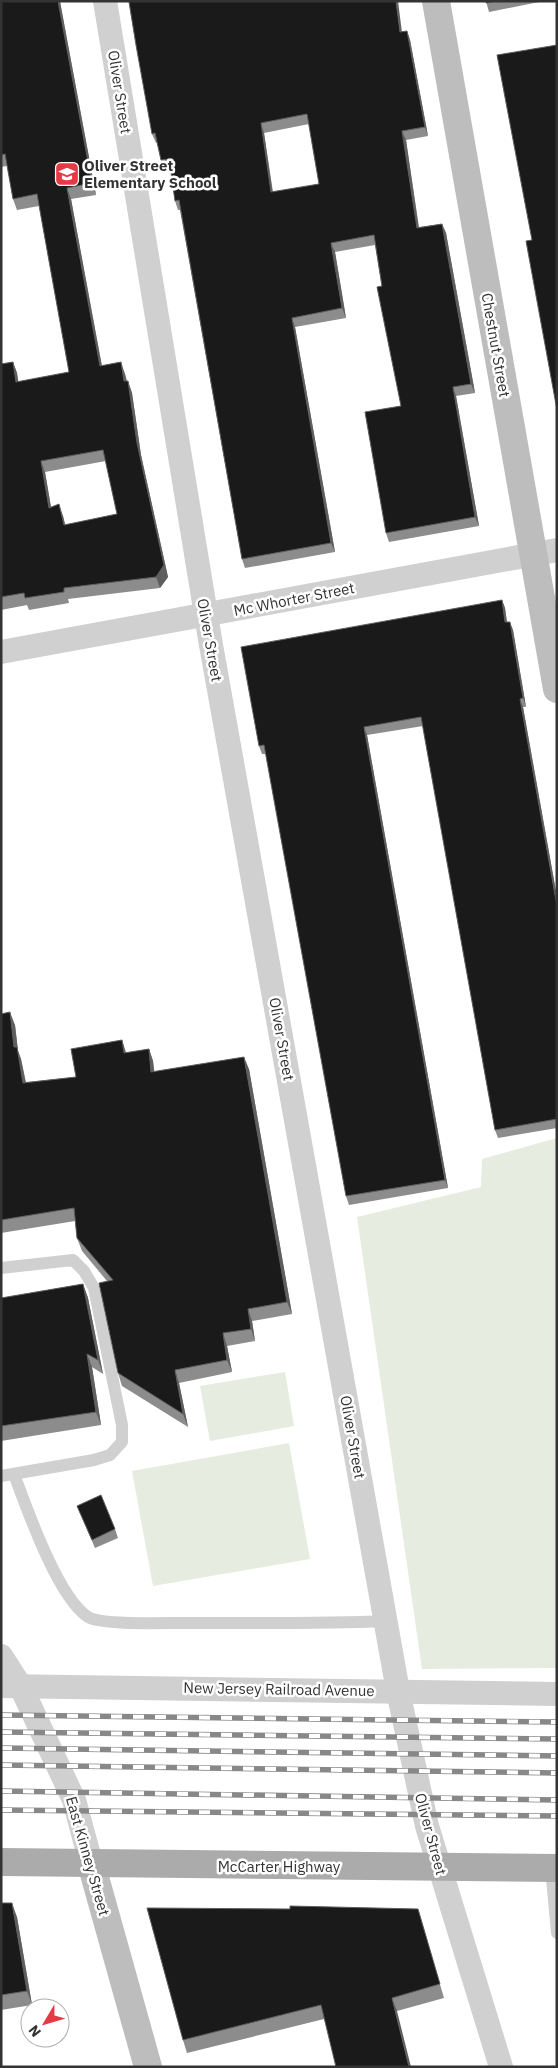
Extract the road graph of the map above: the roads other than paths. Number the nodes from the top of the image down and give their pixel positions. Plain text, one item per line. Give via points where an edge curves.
1 (105, 1) edge
2 (436, 1) edge
3 (544, 552) edge
4 (206, 616) junction
5 (1, 652) edge
6 (557, 689) edge
7 (1, 1268) edge
8 (14, 1474) junction
9 (1, 1476) edge
10 (386, 1621) junction
11 (1, 1656) edge
12 (11, 1686) edge
13 (398, 1691) junction
14 (557, 1694) edge
15 (1, 1862) edge
16 (91, 1863) junction
17 (440, 1868) junction
18 (554, 1868) edge
19 (557, 1932) edge
20 (148, 2067) edge
21 (500, 2067) edge

1 - 4 street, Oliver Street
2 - 3 street, Chestnut Street
3 - 4 street, Mc Whorter Street
3 - 6 street, Chestnut Street
4 - 5 street, Mc Whorter Street
4 - 10 street, Oliver Street
7 - 8 lane via 73,1260 84,1271 94,1288 122,1425 122,1442 110,1455
8 - 9 lane
8 - 10 lane via 52,1567 75,1606 89,1618 127,1623
10 - 13 street, Oliver Street
11 - 12 street, East Kinney Street
12 - 13 street, New Jersey Railroad Avenue
12 - 16 street, East Kinney Street via 74,1800
13 - 14 street, New Jersey Railroad Avenue
13 - 17 street, Oliver Street via 427,1826
15 - 16 main road, McCarter Highway
16 - 17 main road, McCarter Highway
16 - 20 street, East Kinney Street
17 - 18 main road, McCarter Highway
17 - 21 street, Oliver Street
18 - 19 lane

